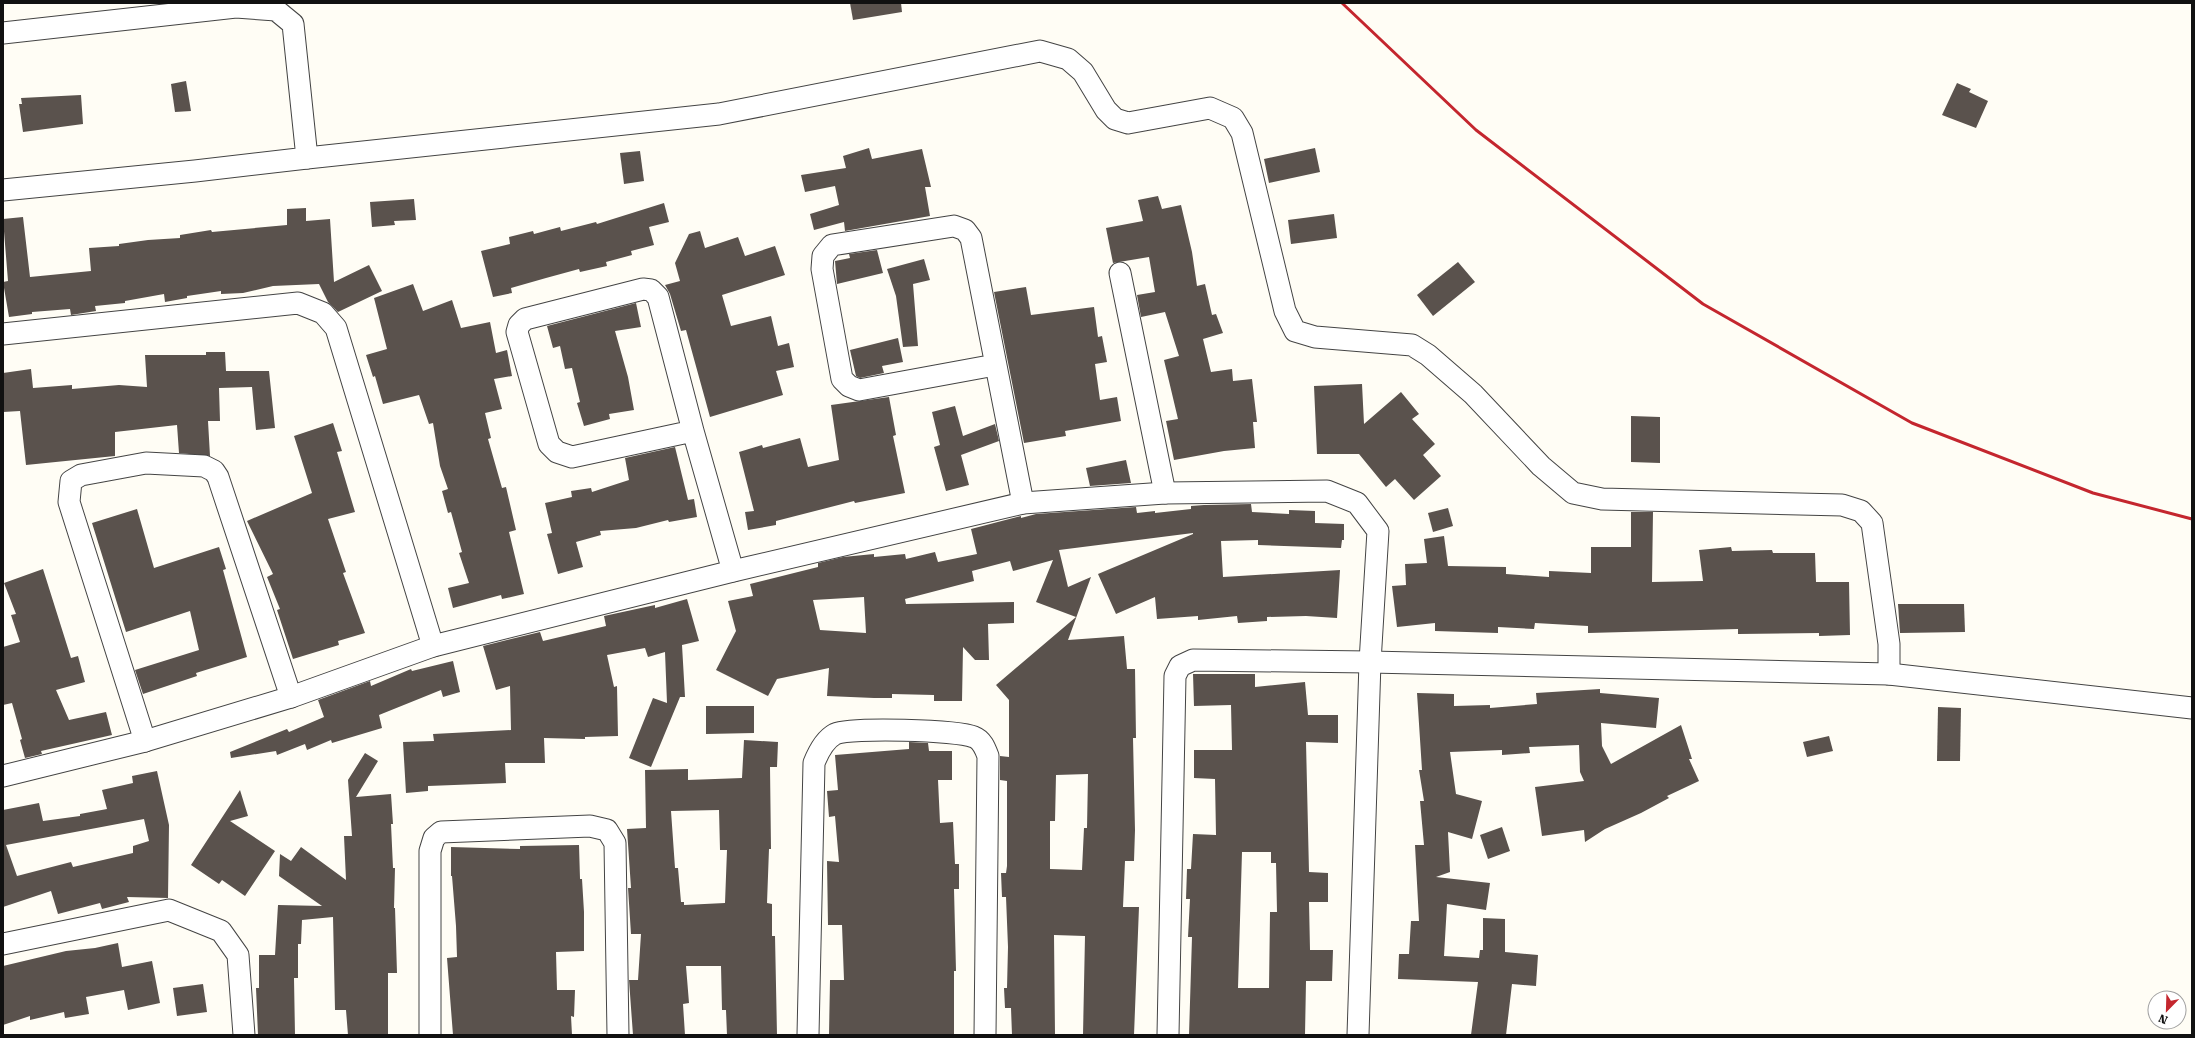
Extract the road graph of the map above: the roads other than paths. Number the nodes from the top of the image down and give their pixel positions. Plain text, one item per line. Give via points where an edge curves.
1 (3, 33) edge
2 (307, 158) junction
3 (3, 190) edge
4 (1120, 273) dead end
5 (3, 334) edge
6 (995, 365) junction
7 (693, 431) junction
8 (1165, 493) junction
9 (1022, 503) junction
10 (733, 571) junction
11 (433, 646) junction
12 (1370, 662) junction
13 (1889, 674) junction
14 (291, 697) junction
15 (2192, 708) edge
16 (145, 741) junction
17 (3, 776) edge
18 (3, 944) edge
19 (244, 1035) edge
20 (430, 1035) edge
21 (618, 1035) edge
22 (808, 1035) edge
23 (985, 1035) edge
24 (1168, 1035) edge
25 (1358, 1035) edge

1 - 2 street via 236,7 276,10 293,24
2 - 3 street
2 - 13 street via 719,114 1040,51 1068,59 1083,72 1106,110 1115,119 1128,123 1210,108 1233,118 1242,133 1285,311 1295,331 1316,337 1412,345 1428,355 1473,394 1541,466 1573,493 1602,499 1842,504 1861,511 1872,523 1889,644
4 - 8 street
5 - 11 street via 298,303 323,313 336,328
6 - 6 street via 971,238 965,230 954,226 832,245 823,256 822,269 842,379 849,386 859,390
6 - 9 street
7 - 7 street via 658,297 652,290 643,288 525,319 519,325 517,332 549,444 557,452 572,457
7 - 10 street
8 - 9 street
8 - 12 street via 1327,492 1357,503 1378,531
9 - 10 street
10 - 11 street
11 - 14 street
12 - 13 street
12 - 24 street via 1193,660 1180,666 1175,676
12 - 25 street
13 - 15 street
14 - 16 street
14 - 16 street via 214,471 204,466 146,463 81,475 72,481 70,502
16 - 17 street
18 - 19 street via 169,910 221,931 238,955
20 - 21 street via 430,851 434,838 441,832 590,826 608,830 615,843
22 - 23 street via 814,764 820,748 835,734 876,729 927,731 974,737 983,744 988,756

